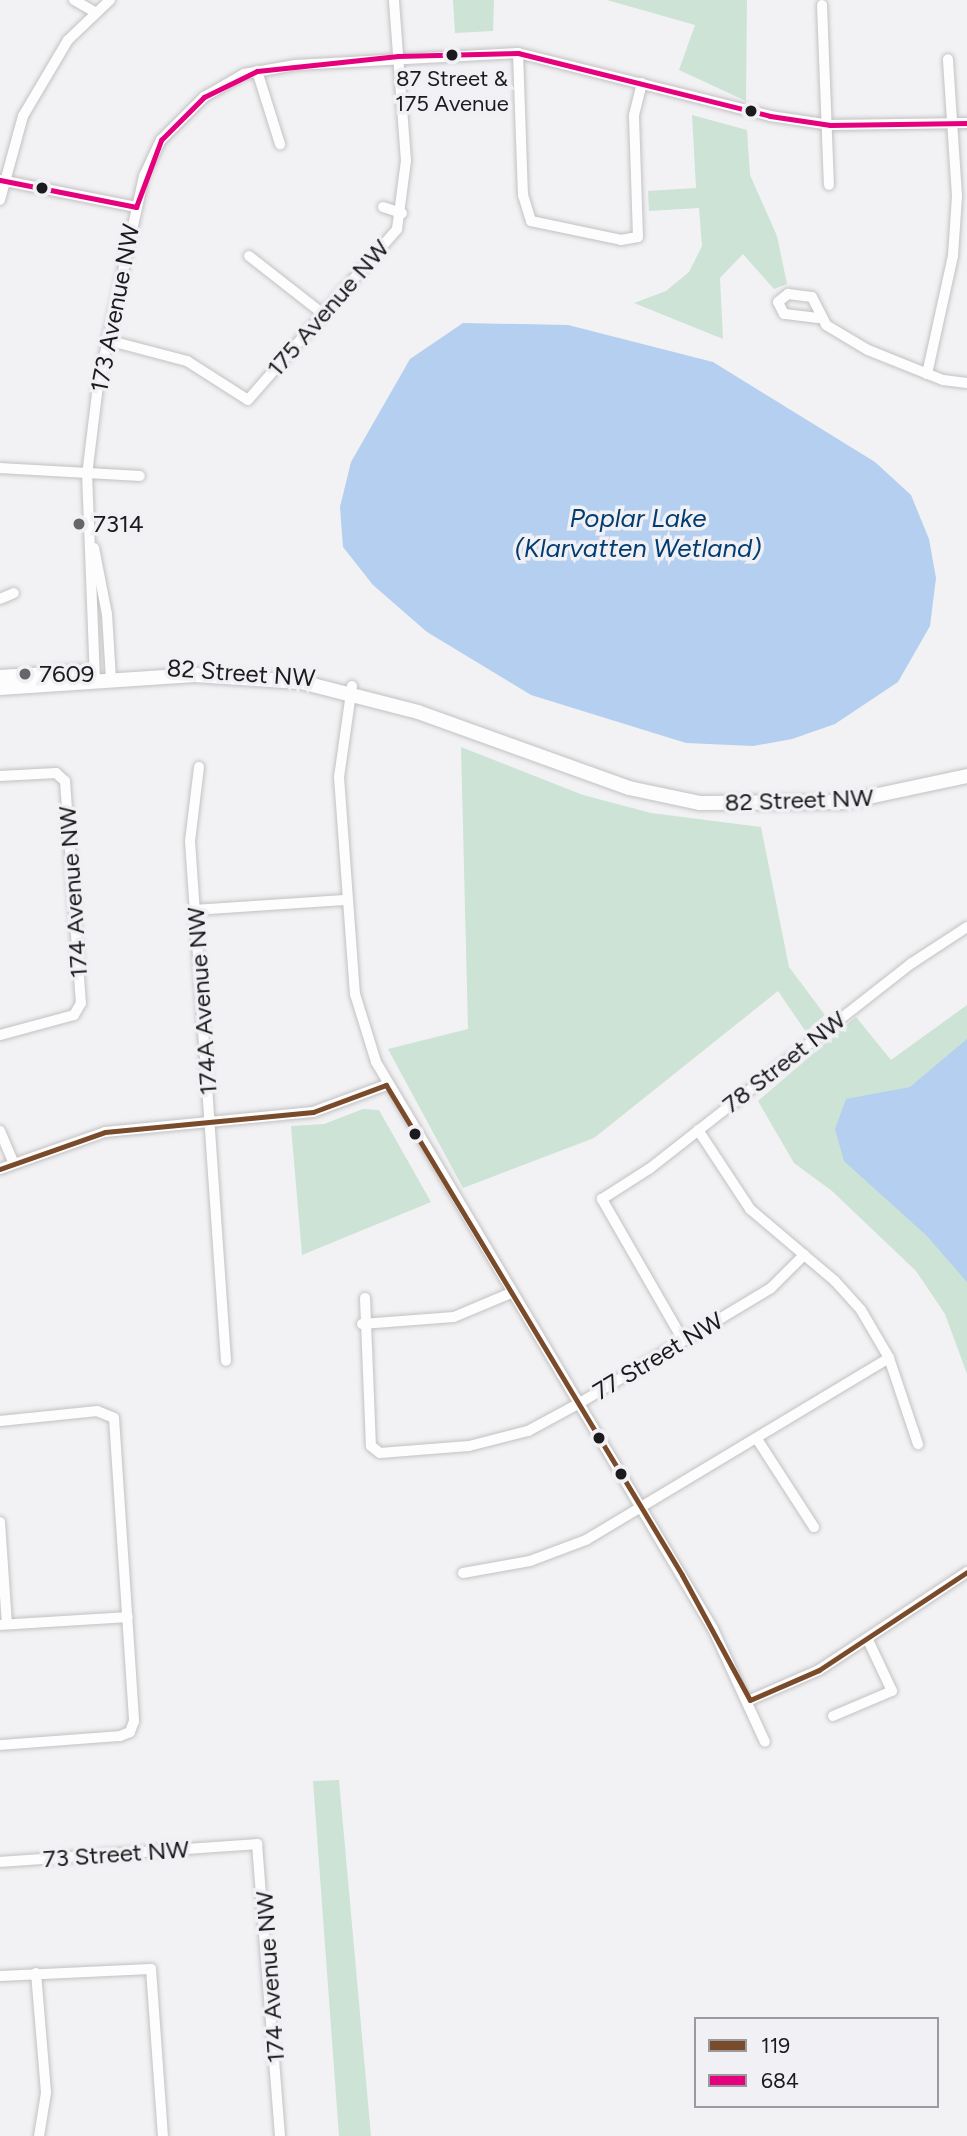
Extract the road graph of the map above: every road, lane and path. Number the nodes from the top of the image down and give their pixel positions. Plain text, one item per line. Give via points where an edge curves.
1 (74, 0) edge
2 (110, 0) edge
3 (394, 0) edge
4 (822, 5) dead end
5 (95, 12) junction
6 (518, 53) junction
7 (398, 56) junction
8 (948, 59) dead end
9 (257, 71) junction
10 (642, 83) junction
11 (967, 123) edge
12 (952, 124) junction
13 (830, 125) junction
14 (280, 144) dead end
15 (2, 181) edge
16 (829, 185) dead end
17 (0, 200) edge
18 (136, 207) junction
19 (383, 207) dead end
20 (402, 213) junction
21 (249, 256) dead end
22 (953, 256) junction
23 (967, 256) edge
24 (322, 313) junction
25 (818, 318) dead end
26 (107, 340) junction
27 (927, 374) junction
28 (967, 383) edge
29 (0, 468) edge
30 (87, 475) junction
31 (140, 476) dead end
32 (88, 521) junction
33 (14, 593) dead end
34 (0, 598) edge
35 (94, 676) junction
36 (111, 676) junction
37 (0, 677) edge
38 (0, 688) edge
39 (351, 690) junction
40 (199, 766) dead end
41 (0, 776) edge
42 (967, 776) edge
43 (347, 900) junction
44 (195, 910) junction
45 (967, 928) edge
46 (0, 1035) edge
47 (386, 1085) junction
48 (211, 1121) junction
49 (698, 1130) junction
50 (0, 1131) edge
51 (13, 1161) junction
52 (0, 1169) edge
53 (804, 1255) junction
54 (511, 1293) junction
55 (365, 1298) dead end
56 (362, 1324) junction
57 (683, 1340) junction
58 (889, 1358) junction
59 (226, 1361) dead end
60 (578, 1404) junction
61 (0, 1421) edge
62 (757, 1439) junction
63 (918, 1444) dead end
64 (641, 1508) junction
65 (0, 1522) edge
66 (814, 1527) dead end
67 (967, 1572) edge
68 (463, 1573) dead end
69 (128, 1617) junction
70 (4, 1625) edge
71 (868, 1640) junction
72 (750, 1700) junction
73 (833, 1716) dead end
74 (765, 1742) dead end
75 (0, 1745) edge
76 (232, 1845) joint
77 (0, 1862) edge
78 (36, 1973) junction
79 (0, 1976) edge
80 (39, 2136) edge
81 (163, 2136) edge
82 (280, 2136) edge

1 - 5 street
2 - 5 street
3 - 7 street, 175 Avenue NW
4 - 13 street
5 - 15 street via 68,40 23,116
6 - 7 street
6 - 10 street
6 - 10 street via 527,218 621,240 638,237 635,114
7 - 9 street
7 - 20 street, 175 Avenue NW via 406,161
8 - 12 street
9 - 14 street
9 - 18 street, 173 Avenue NW via 204,97 161,140
10 - 13 street
11 - 12 street
12 - 13 street
12 - 22 street
13 - 16 street
15 - 17 street
15 - 18 street
18 - 26 street, 173 Avenue NW
19 - 20 street, 175 Avenue NW
20 - 24 street, 175 Avenue NW via 397,229
21 - 24 street
22 - 23 street
22 - 27 street
24 - 26 street, 175 Avenue NW via 248,400 187,361
25 - 27 street via 868,350
26 - 30 street, 173 Avenue NW
27 - 28 street
29 - 30 street
30 - 31 street
30 - 32 street, 173 Avenue NW
32 - 35 street, 173 Avenue NW
32 - 36 street, 173 Avenue NW via 107,614
33 - 34 street
35 - 36 main road, 82 Street NW
35 - 37 main road, 82 Street NW
35 - 38 main road, 82 Street NW
36 - 39 main road, 82 Street NW via 247,676
39 - 42 main road, 82 Street NW via 629,788 724,805 845,802
39 - 43 street via 339,757
40 - 44 street, 174A Avenue NW via 190,828
41 - 46 street, 174 Avenue NW via 63,776 79,1010
43 - 44 street
43 - 47 street via 355,994
44 - 48 street, 174A Avenue NW
45 - 49 street, 78 Street NW via 874,991
47 - 48 street via 313,1112
47 - 54 street
48 - 51 street via 105,1132
48 - 59 street, 174A Avenue NW
49 - 53 street via 750,1209
49 - 57 street, 78 Street NW via 602,1199
50 - 51 street
51 - 52 street
53 - 57 street, 77 Street NW via 771,1288
53 - 58 street via 849,1295
54 - 56 street via 454,1317
54 - 60 street
55 - 56 street
56 - 60 street, 77 Street NW via 370,1441 376,1450 499,1440
57 - 60 street, 77 Street NW
58 - 62 street
58 - 63 street
60 - 64 street
61 - 69 street via 107,1412 116,1424
62 - 64 street
62 - 66 street
64 - 68 street via 551,1555
64 - 72 street
65 - 70 street
67 - 71 street
69 - 70 street
69 - 75 street via 134,1726 120,1736
71 - 72 street via 819,1670
71 - 73 street via 892,1691
72 - 74 street
76 - 77 street, 73 Street NW
76 - 82 street, 174 Avenue NW via 261,1849
78 - 79 street
78 - 80 street via 46,2094
78 - 81 street via 150,1969

